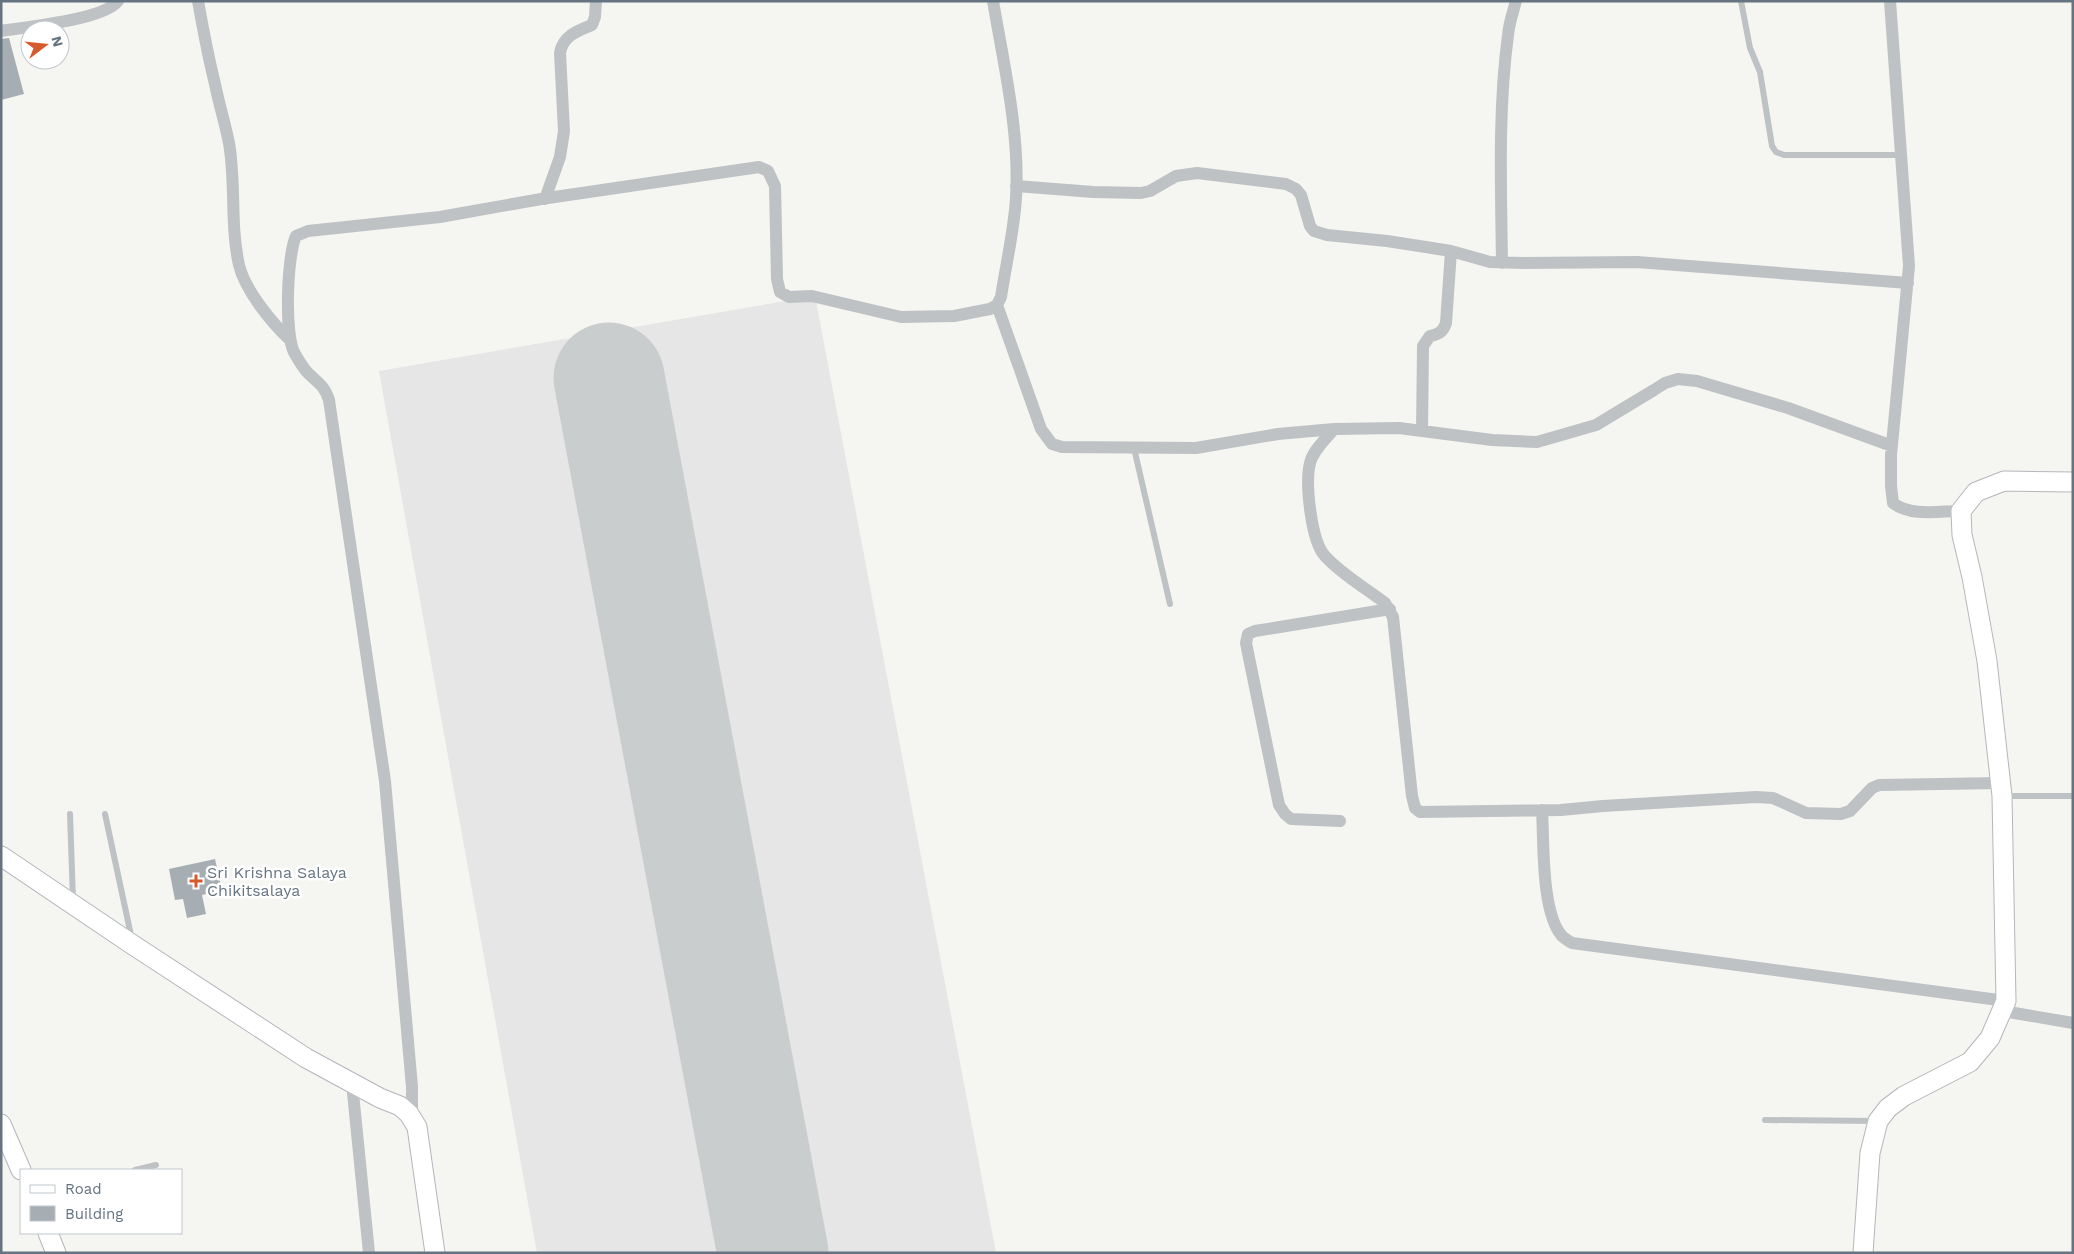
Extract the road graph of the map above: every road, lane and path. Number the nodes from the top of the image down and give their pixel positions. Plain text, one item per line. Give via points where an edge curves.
1 (118, 1) edge
2 (198, 1) edge
3 (596, 1) edge
4 (993, 1) edge
5 (1516, 1) edge
6 (1741, 1) edge
7 (1890, 1) edge
8 (1, 31) edge
9 (1900, 155) junction
10 (1016, 186) junction
11 (546, 199) junction
12 (1451, 251) junction
13 (1502, 263) junction
14 (1908, 283) junction
15 (997, 305) junction
16 (290, 340) junction
17 (1334, 429) junction
18 (1422, 431) junction
19 (1892, 446) junction
20 (1134, 448) junction
21 (2073, 482) edge
22 (1962, 511) junction
23 (1170, 604) dead end
24 (1390, 610) junction
25 (2001, 789) junction
26 (2073, 796) edge
27 (1542, 810) junction
28 (70, 814) dead end
29 (105, 814) dead end
30 (1340, 821) dead end
31 (1, 856) edge
32 (73, 905) junction
33 (134, 946) junction
34 (2004, 1006) junction
35 (2073, 1024) edge
36 (352, 1083) junction
37 (409, 1114) junction
38 (1765, 1120) dead end
39 (1878, 1121) junction
40 (1, 1124) edge
41 (156, 1165) dead end
42 (21, 1169) edge
43 (139, 1169) edge
44 (48, 1234) edge
45 (56, 1253) edge
46 (369, 1253) edge
47 (435, 1253) edge
48 (1863, 1253) edge

1 - 8 street via 104,11 71,20
2 - 16 street via 229,142 240,267 244,280 258,301
3 - 11 street via 592,25 562,43 564,131 560,157
4 - 10 street via 1010,103
5 - 13 street via 1508,32 1504,75
6 - 9 lane via 1750,48 1760,72 1772,146 1776,152 1784,155
7 - 9 street
9 - 14 street
10 - 12 street via 1141,193 1176,176 1197,173 1286,184 1301,195 1314,231
10 - 15 street via 1001,297
11 - 15 street via 764,168 775,186 777,279 782,295 789,298 819,297 902,317 954,316
11 - 16 street via 440,217 301,233 296,236 290,257
12 - 13 street
12 - 18 street via 1444,330 1430,336 1423,346
13 - 14 street via 1637,262
14 - 19 street
15 - 20 street via 1041,429 1052,444 1062,448
16 - 37 street via 308,373 326,389 330,410 385,781 412,1087
17 - 18 street
17 - 20 street via 1278,434 1196,448
17 - 24 street via 1310,464 1313,533 1324,556 1386,603
18 - 19 street via 1537,442 1596,425 1660,386 1678,380 1697,381 1788,408
19 - 22 street via 1893,503 1900,509 1915,512
20 - 23 lane
21 - 22 street via 2004,481 1976,492
22 - 25 street via 1962,535 1987,661
24 - 27 street via 1415,808 1420,812 1434,813
24 - 30 street via 1248,634 1246,643 1279,805 1291,819
25 - 26 lane
25 - 27 street via 1879,784 1842,814 1806,813 1774,798 1756,796
25 - 34 street
27 - 34 street via 1548,900 1562,936 1572,943
28 - 32 lane
29 - 33 lane
31 - 32 street
32 - 33 street
33 - 36 street via 306,1058
34 - 35 street
34 - 39 street via 1990,1038 1970,1062 1904,1096
36 - 37 street via 400,1106
36 - 46 street
37 - 47 street via 417,1127
38 - 39 lane
39 - 48 street via 1870,1153
40 - 42 street
41 - 43 lane
44 - 45 street

